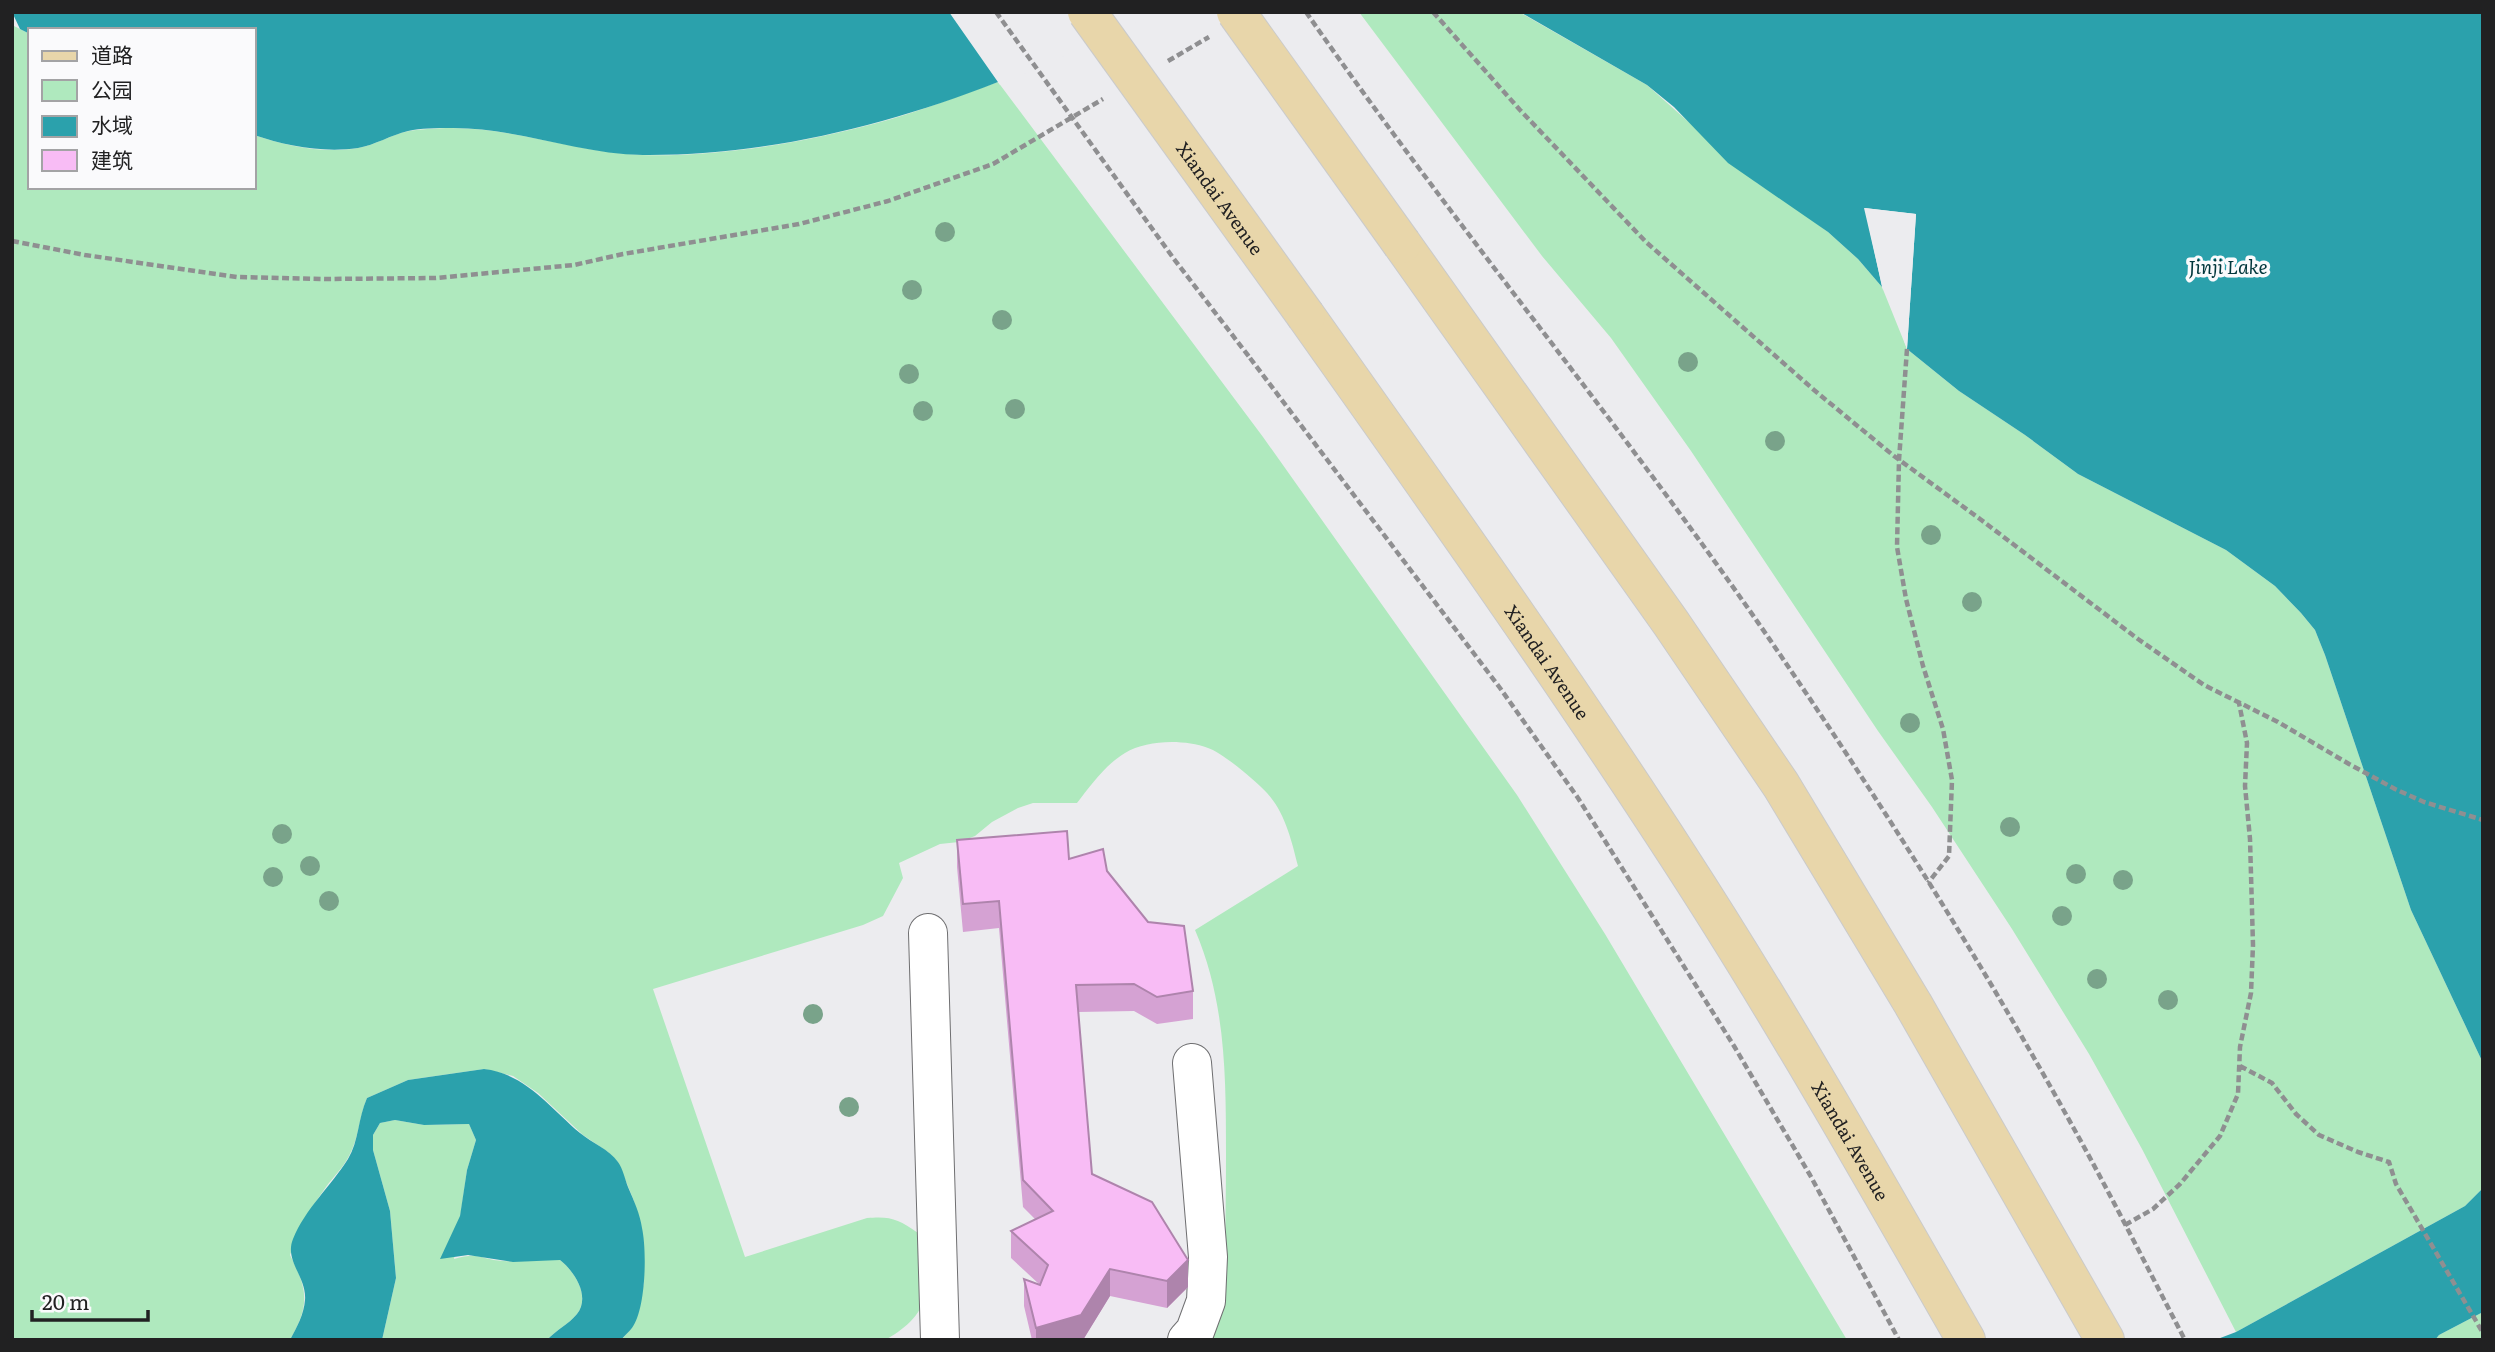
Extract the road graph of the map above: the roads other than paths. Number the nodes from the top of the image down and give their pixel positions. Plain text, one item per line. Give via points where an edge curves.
1 (1087, 12) edge
2 (1226, 23) edge
3 (928, 933) dead end
4 (1192, 1063) dead end
5 (940, 1340) edge
6 (1187, 1340) edge
7 (1966, 1340) edge
8 (2105, 1340) edge

1 - 7 main road, Xiandai Avenue, bridge via 1306,316 1679,856 1804,1058
2 - 8 main road, bridge via 1402,244 1781,785 1913,1004
3 - 5 street
4 - 6 street via 1208,1256 1206,1301

